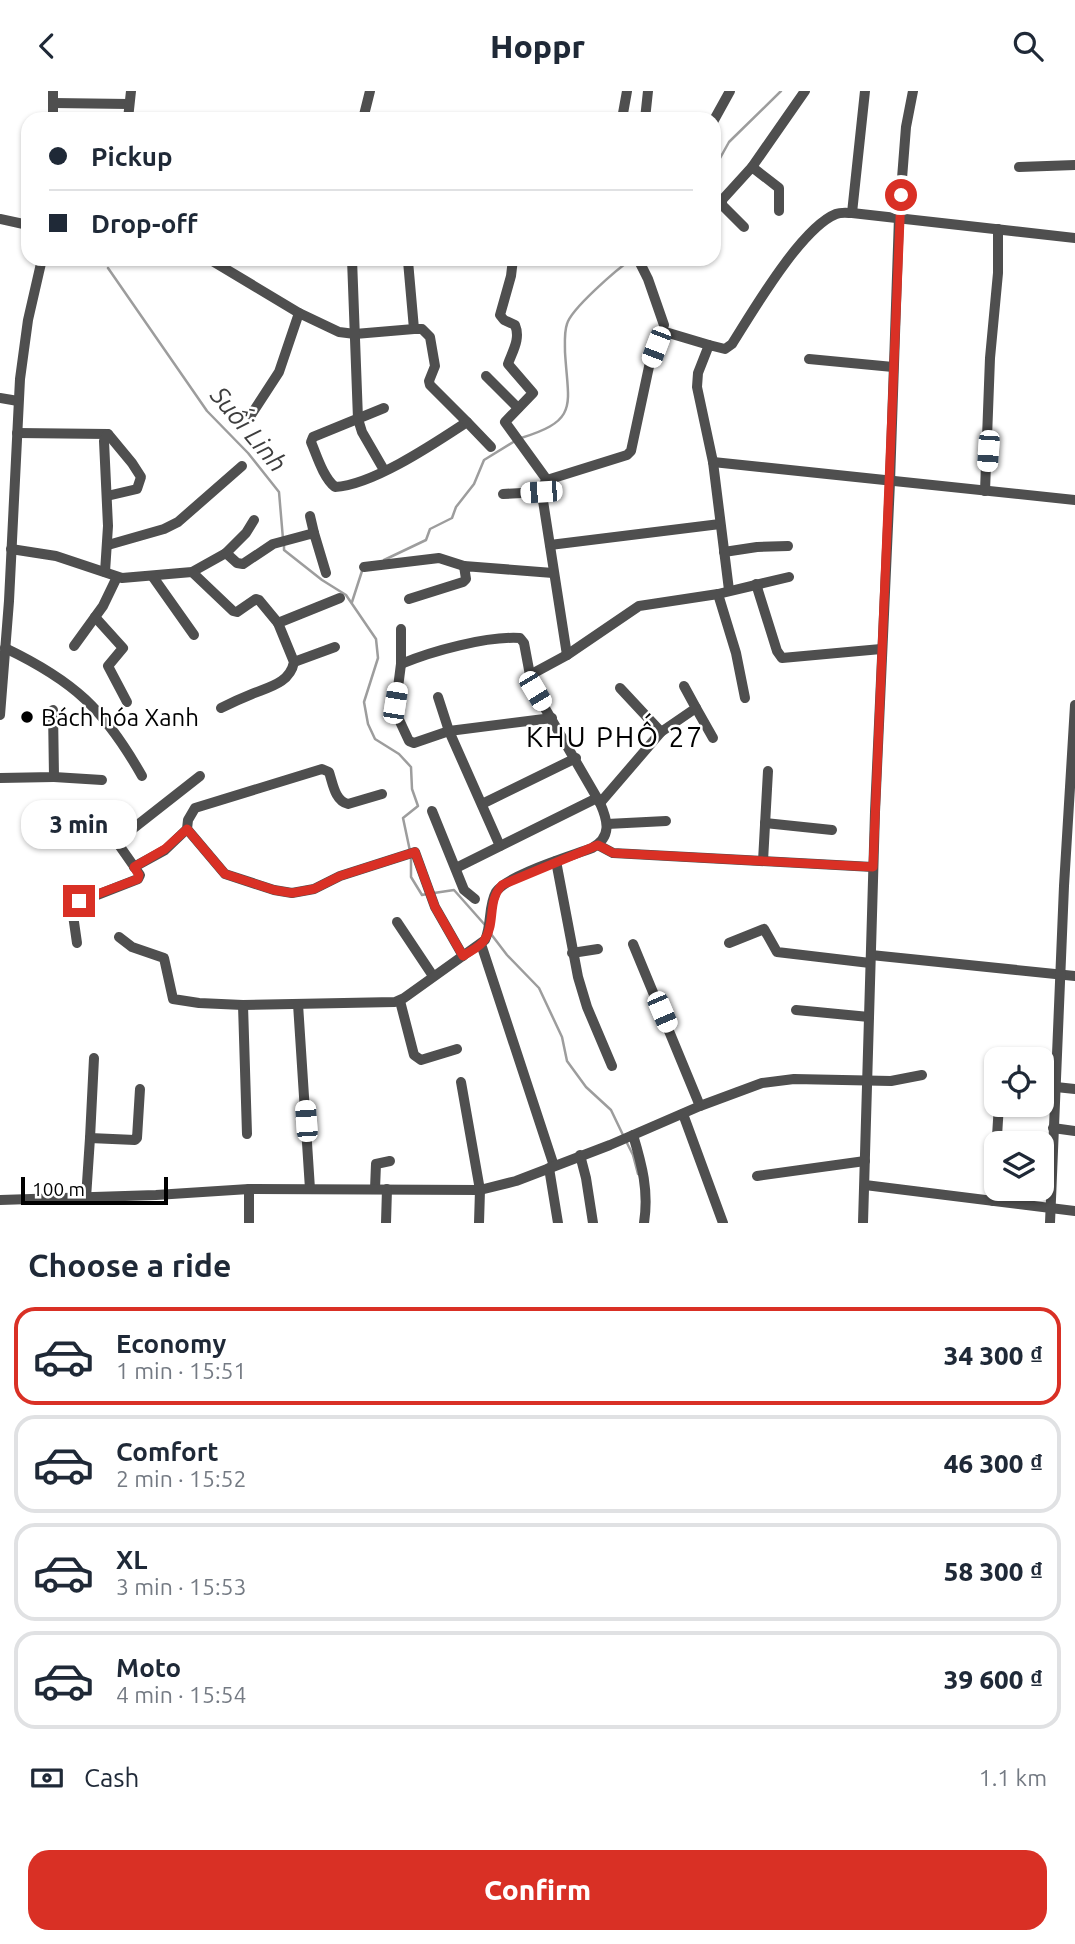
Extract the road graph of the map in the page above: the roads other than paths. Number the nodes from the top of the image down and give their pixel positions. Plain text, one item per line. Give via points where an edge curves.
1 (131, 91) edge
2 (370, 91) edge
3 (627, 91) edge
4 (648, 91) edge
5 (730, 91) edge
6 (804, 91) edge
7 (865, 91) edge
8 (913, 91) edge
9 (53, 97) edge
10 (129, 103) junction
11 (128, 112) edge
12 (365, 112) edge
13 (623, 112) edge
14 (646, 112) edge
15 (718, 112) edge
16 (1075, 165) edge
17 (752, 167) junction
18 (1019, 167) dead end
19 (779, 211) dead end
20 (852, 213) junction
21 (899, 217) junction
22 (0, 219) edge
23 (21, 224) edge
24 (744, 227) dead end
25 (998, 229) junction
26 (1075, 238) edge
27 (40, 266) edge
28 (221, 266) edge
29 (352, 266) edge
30 (408, 266) edge
31 (512, 266) edge
32 (642, 266) edge
33 (299, 313) junction
34 (664, 325) dead end
35 (414, 328) junction
36 (355, 334) junction
37 (709, 345) junction
38 (809, 359) dead end
39 (893, 367) junction
40 (486, 376) dead end
41 (0, 398) edge
42 (18, 401) junction
43 (384, 408) dead end
44 (518, 408) junction
45 (251, 415) dead end
46 (358, 419) junction
47 (467, 422) junction
48 (17, 433) junction
49 (108, 434) junction
50 (491, 447) dead end
51 (713, 462) junction
52 (242, 466) dead end
53 (384, 470) junction
54 (547, 480) junction
55 (890, 482) junction
56 (985, 491) junction
57 (541, 492) junction
58 (503, 494) dead end
59 (107, 496) junction
60 (1075, 500) edge
61 (310, 516) dead end
62 (254, 520) dead end
63 (720, 524) junction
64 (6, 525) edge
65 (314, 533) junction
66 (108, 545) junction
67 (550, 545) junction
68 (788, 546) dead end
69 (11, 549) junction
70 (226, 552) junction
71 (724, 552) junction
72 (464, 566) junction
73 (364, 567) dead end
74 (105, 572) junction
75 (192, 572) junction
76 (553, 572) junction
77 (326, 573) dead end
78 (153, 576) junction
79 (117, 577) junction
80 (789, 577) dead end
81 (757, 584) junction
82 (729, 590) junction
83 (718, 594) junction
84 (340, 599) dead end
85 (409, 599) dead end
86 (95, 617) junction
87 (278, 624) junction
88 (401, 629) dead end
89 (194, 635) dead end
90 (74, 646) dead end
91 (335, 647) dead end
92 (5, 648) junction
93 (881, 649) junction
94 (567, 655) junction
95 (294, 662) junction
96 (401, 664) junction
97 (530, 675) junction
98 (684, 686) dead end
99 (620, 688) dead end
100 (438, 697) dead end
101 (745, 698) dead end
102 (127, 702) dead end
103 (1075, 705) edge
104 (221, 708) dead end
105 (696, 708) junction
106 (54, 710) dead end
107 (0, 715) edge
108 (552, 718) junction
109 (449, 731) junction
110 (662, 733) junction
111 (713, 737) dead end
112 (576, 758) junction
113 (768, 771) dead end
114 (1072, 773) edge
115 (142, 776) dead end
116 (200, 776) dead end
117 (54, 777) junction
118 (0, 778) edge
119 (102, 780) dead end
120 (382, 794) dead end
121 (599, 801) junction
122 (482, 804) junction
123 (432, 811) dead end
124 (666, 821) dead end
125 (765, 823) junction
126 (607, 824) junction
127 (187, 829) junction
128 (832, 830) dead end
129 (598, 845) junction
130 (500, 846) junction
131 (556, 861) junction
132 (763, 861) junction
133 (134, 867) junction
134 (873, 867) junction
135 (456, 868) junction
136 (1069, 887) edge
137 (475, 899) dead end
138 (397, 922) dead end
139 (119, 937) dead end
140 (485, 938) junction
141 (77, 943) dead end
142 (729, 943) dead end
143 (633, 944) dead end
144 (598, 949) dead end
145 (572, 953) junction
146 (463, 956) junction
147 (871, 959) junction
148 (1060, 974) junction
149 (433, 976) junction
150 (1075, 976) edge
151 (400, 1001) junction
152 (298, 1004) junction
153 (243, 1005) junction
154 (796, 1010) dead end
155 (869, 1017) junction
156 (457, 1049) dead end
157 (94, 1058) dead end
158 (612, 1066) dead end
159 (922, 1075) dead end
160 (867, 1080) junction
161 (461, 1082) dead end
162 (1056, 1087) junction
163 (140, 1089) dead end
164 (1075, 1089) edge
165 (700, 1106) junction
166 (683, 1114) junction
167 (1053, 1128) junction
168 (1075, 1131) edge
169 (247, 1135) dead end
170 (633, 1135) junction
171 (90, 1138) junction
172 (580, 1155) junction
173 (390, 1161) dead end
174 (864, 1161) junction
175 (551, 1167) junction
176 (758, 1176) dead end
177 (865, 1185) junction
178 (249, 1189) junction
179 (310, 1189) junction
180 (381, 1189) junction
181 (480, 1189) junction
182 (86, 1198) junction
183 (0, 1200) edge
184 (984, 1200) edge
185 (993, 1201) edge
186 (1051, 1208) junction
187 (1075, 1211) edge
188 (249, 1223) edge
189 (386, 1223) edge
190 (479, 1223) edge
191 (558, 1223) edge
192 (593, 1223) edge
193 (644, 1223) edge
194 (723, 1223) edge
195 (863, 1223) edge
196 (1050, 1223) edge

1 - 10 street
2 - 12 street
3 - 13 street
4 - 14 street
5 - 15 street
6 - 17 street
7 - 20 street
8 - 21 street
9 - 10 street
10 - 11 street
16 - 18 street
17 - 19 street via 779,188
17 - 24 street via 722,200
20 - 21 street
20 - 37 street via 837,213 799,246 729,347
21 - 25 street
21 - 39 street
22 - 23 street
25 - 26 street
25 - 56 street
27 - 42 street
28 - 33 street
29 - 36 street
30 - 35 street
31 - 44 street via 500,315 518,331 508,364 533,393
32 - 34 street
33 - 36 street
33 - 45 street via 279,372
35 - 36 street
35 - 47 street via 430,337 435,366 429,385
36 - 46 street
37 - 51 street via 697,387
37 - 54 street via 662,331 650,362 631,451
38 - 39 street
39 - 55 street
40 - 44 street
41 - 42 street
42 - 48 street
43 - 46 street
44 - 54 street via 505,422
46 - 53 street
46 - 53 street via 313,437 318,460 335,487
47 - 50 street
47 - 53 street via 417,455
48 - 49 street
48 - 64 street
49 - 59 street via 104,441
49 - 59 street via 141,477 138,489
51 - 55 street
51 - 63 street
52 - 66 street via 178,522
54 - 57 street
55 - 56 street
55 - 93 street
56 - 60 street
57 - 58 street
57 - 67 street
59 - 66 street
61 - 65 street
62 - 70 street
63 - 67 street
63 - 71 street
64 - 69 street
65 - 70 street via 273,544 239,565
65 - 77 street
66 - 74 street
67 - 76 street
68 - 71 street
69 - 74 street via 56,556
69 - 92 street
70 - 75 street
71 - 82 street
72 - 73 street via 439,558
72 - 76 street
72 - 85 street via 463,582
74 - 79 street
75 - 78 street
75 - 87 street via 233,611 259,600
76 - 94 street
78 - 79 street
78 - 89 street
79 - 86 street
80 - 81 street
81 - 82 street
81 - 93 street via 782,658
82 - 83 street
83 - 94 street via 639,607
83 - 101 street
84 - 87 street
86 - 90 street
86 - 102 street via 123,648 108,666
87 - 95 street
88 - 96 street
91 - 95 street
92 - 107 street
92 - 115 street via 53,672 94,705
93 - 134 street
94 - 97 street
95 - 104 street via 279,684
96 - 97 street via 443,650 520,638
96 - 109 street via 395,711 406,738 414,743
97 - 108 street
98 - 105 street
99 - 110 street
100 - 109 street
103 - 114 street
105 - 110 street
105 - 111 street
106 - 117 street
108 - 109 street
108 - 112 street
109 - 122 street
110 - 121 street
112 - 121 street
112 - 122 street
113 - 125 street
114 - 136 street
116 - 133 street via 118,841
117 - 118 street
117 - 119 street
120 - 127 street via 343,804 329,772 322,769 195,808
121 - 126 street
121 - 130 street
122 - 130 street
123 - 135 street
124 - 126 street
125 - 128 street
125 - 132 street
126 - 129 street via 606,836
127 - 133 street
127 - 146 street via 225,874 292,893 415,852 433,900
129 - 131 street
129 - 132 street via 613,853
130 - 135 street
131 - 140 street via 502,885 494,895
131 - 145 street
132 - 134 street
133 - 141 street via 138,879 74,904
134 - 147 street
135 - 137 street via 464,890
136 - 148 street
138 - 149 street
139 - 153 street via 132,947 164,958 173,999
140 - 146 street
140 - 175 street
142 - 147 street via 764,929 777,952
143 - 165 street
144 - 145 street
145 - 158 street via 587,1007
146 - 149 street
147 - 148 street
147 - 155 street
148 - 150 street
148 - 162 street
149 - 151 street
151 - 152 street
151 - 156 street via 418,1059
152 - 153 street
152 - 179 street
153 - 169 street
154 - 155 street
155 - 160 street
157 - 171 street
159 - 160 street
160 - 165 street via 762,1083
160 - 174 street
161 - 181 street
162 - 164 street
162 - 167 street
163 - 171 street via 135,1140
165 - 166 street
166 - 170 street
166 - 194 street
167 - 168 street
167 - 186 street
170 - 172 street
170 - 193 street via 646,1180
171 - 182 street
172 - 175 street
172 - 192 street
173 - 180 street via 376,1164
174 - 176 street
174 - 177 street
175 - 181 street
175 - 191 street
177 - 184 street
177 - 195 street
178 - 179 street
178 - 182 street
178 - 188 street
179 - 180 street
180 - 181 street
180 - 189 street
181 - 190 street
182 - 183 street
185 - 186 street
186 - 187 street
186 - 196 street

